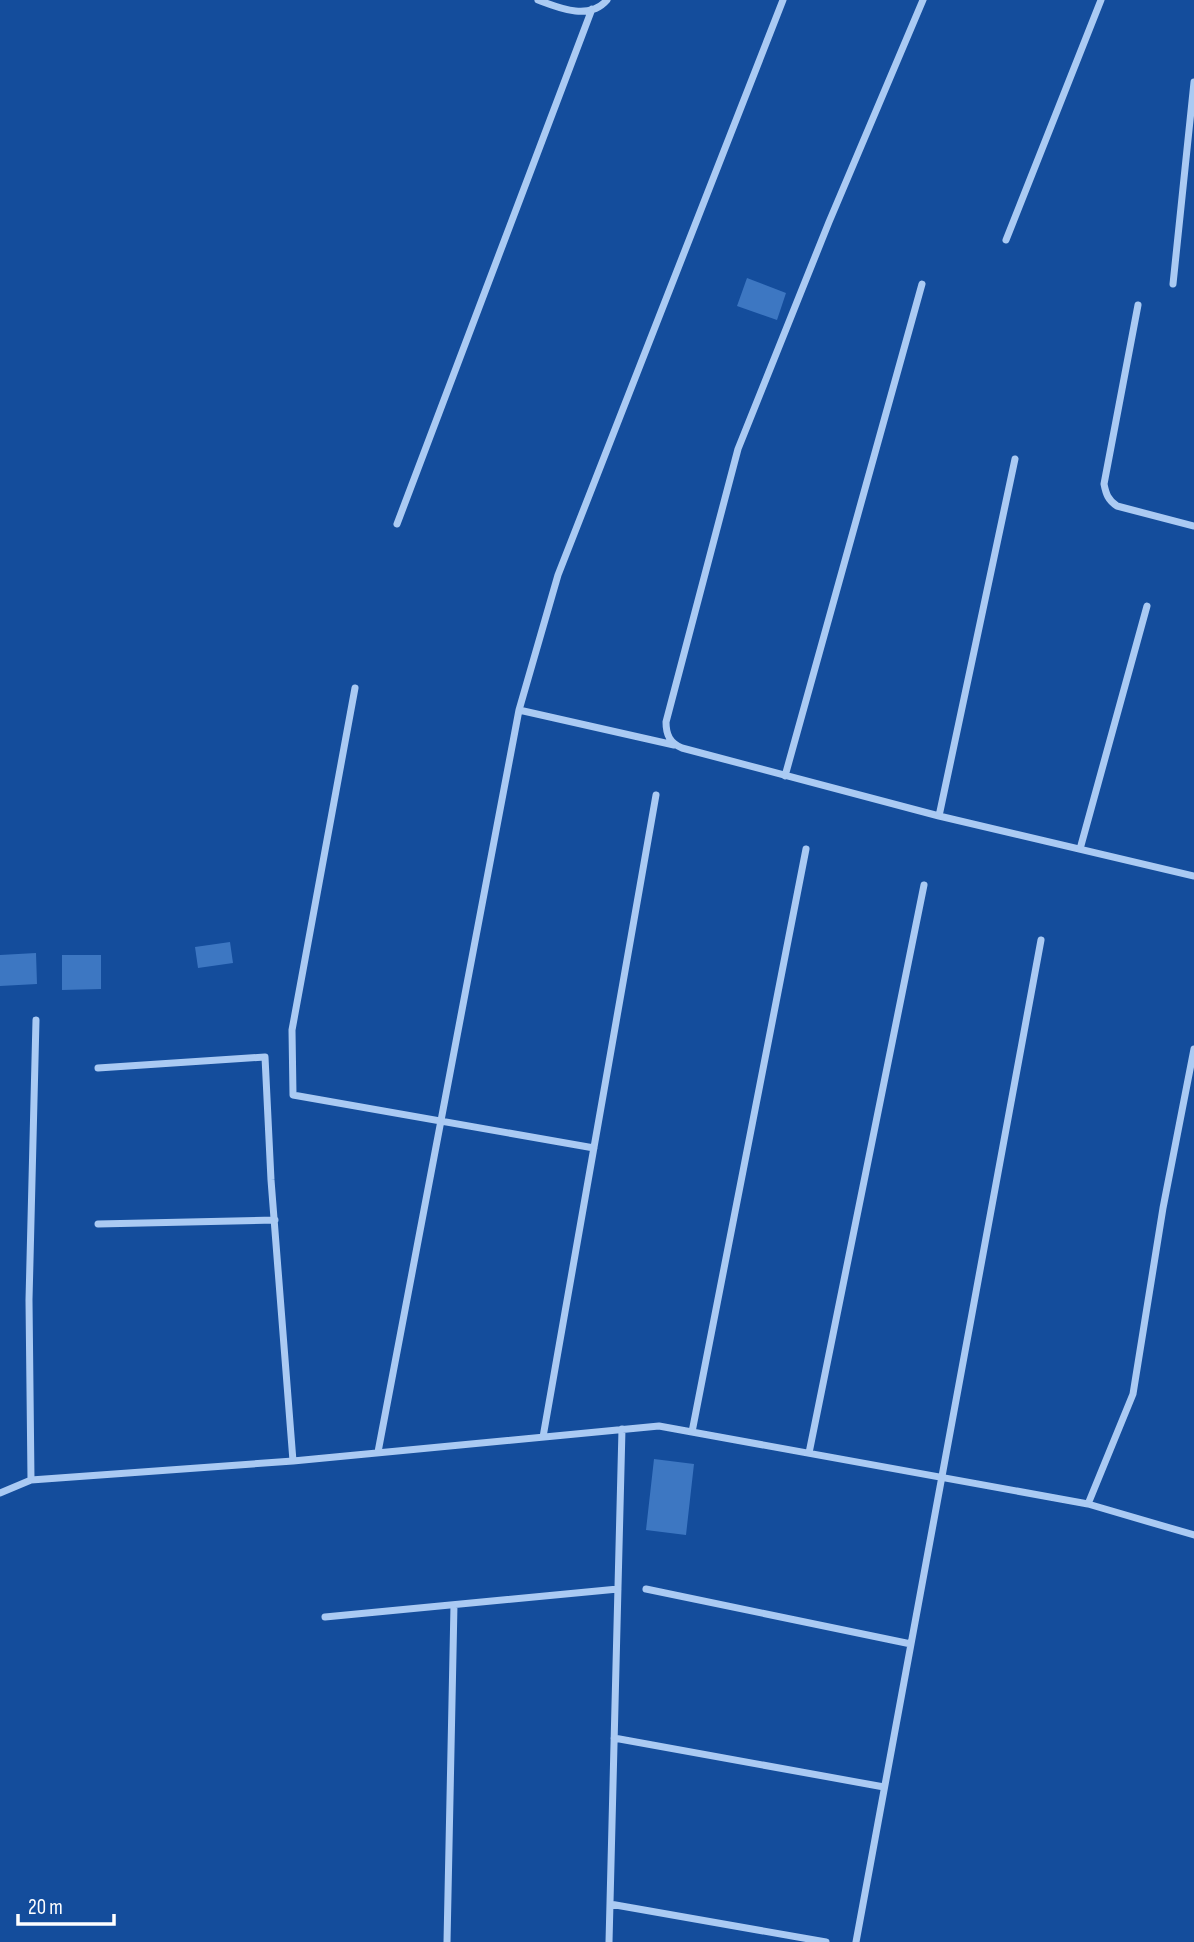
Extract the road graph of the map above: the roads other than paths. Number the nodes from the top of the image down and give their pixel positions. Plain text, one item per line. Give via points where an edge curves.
1 (538, 0) edge
2 (607, 0) edge
3 (783, 0) edge
4 (923, 0) edge
5 (1101, 0) edge
6 (592, 9) junction
7 (1194, 82) edge
8 (1006, 240) dead end
9 (922, 284) dead end
10 (1173, 284) dead end
11 (1138, 305) dead end
12 (1015, 459) dead end
13 (397, 524) dead end
14 (1194, 526) edge
15 (1147, 606) dead end
16 (355, 688) dead end
17 (519, 710) junction
18 (674, 745) junction
19 (785, 776) junction
20 (656, 795) dead end
21 (939, 816) junction
22 (806, 849) dead end
23 (1080, 849) junction
24 (1194, 876) edge
25 (924, 885) dead end
26 (1041, 940) dead end
27 (36, 1020) dead end
28 (1194, 1049) edge
29 (98, 1068) dead end
30 (441, 1121) junction
31 (594, 1148) junction
32 (275, 1220) junction
33 (98, 1224) dead end
34 (622, 1429) junction
35 (692, 1432) junction
36 (542, 1437) junction
37 (378, 1452) junction
38 (809, 1453) junction
39 (293, 1461) junction
40 (942, 1477) junction
41 (31, 1480) junction
42 (0, 1493) edge
43 (1088, 1504) junction
44 (1194, 1535) edge
45 (618, 1589) junction
46 (646, 1589) dead end
47 (454, 1605) junction
48 (325, 1617) dead end
49 (911, 1644) junction
50 (614, 1738) junction
51 (884, 1787) junction
52 (610, 1904) junction
53 (447, 1942) edge
54 (609, 1942) edge
55 (826, 1942) edge
56 (856, 1942) edge

1 - 6 street via 564,10
2 - 6 street
3 - 17 street via 558,575
4 - 18 street via 738,449 666,722
5 - 8 street
6 - 13 street
7 - 10 street
9 - 19 street
11 - 14 street via 1105,492 1117,506
12 - 21 street
15 - 23 street
16 - 30 street via 292,1030 293,1095
17 - 18 street
17 - 30 street
18 - 19 street
19 - 21 street
20 - 31 street
21 - 23 street
22 - 35 street
23 - 24 street
25 - 38 street
26 - 40 street
27 - 41 street
28 - 43 street via 1133,1394
29 - 32 street via 265,1057
30 - 31 street
30 - 37 street
31 - 36 street
32 - 33 street
32 - 39 street
34 - 35 street via 659,1426
34 - 36 street
34 - 45 street
35 - 38 street
36 - 37 street
37 - 39 street
38 - 40 street
39 - 41 street
40 - 43 street
40 - 49 street
41 - 42 street
43 - 44 street
45 - 47 street
45 - 50 street
46 - 49 street
47 - 48 street
47 - 53 street
49 - 51 street
50 - 51 street
50 - 52 street
51 - 56 street
52 - 54 street
52 - 55 street

